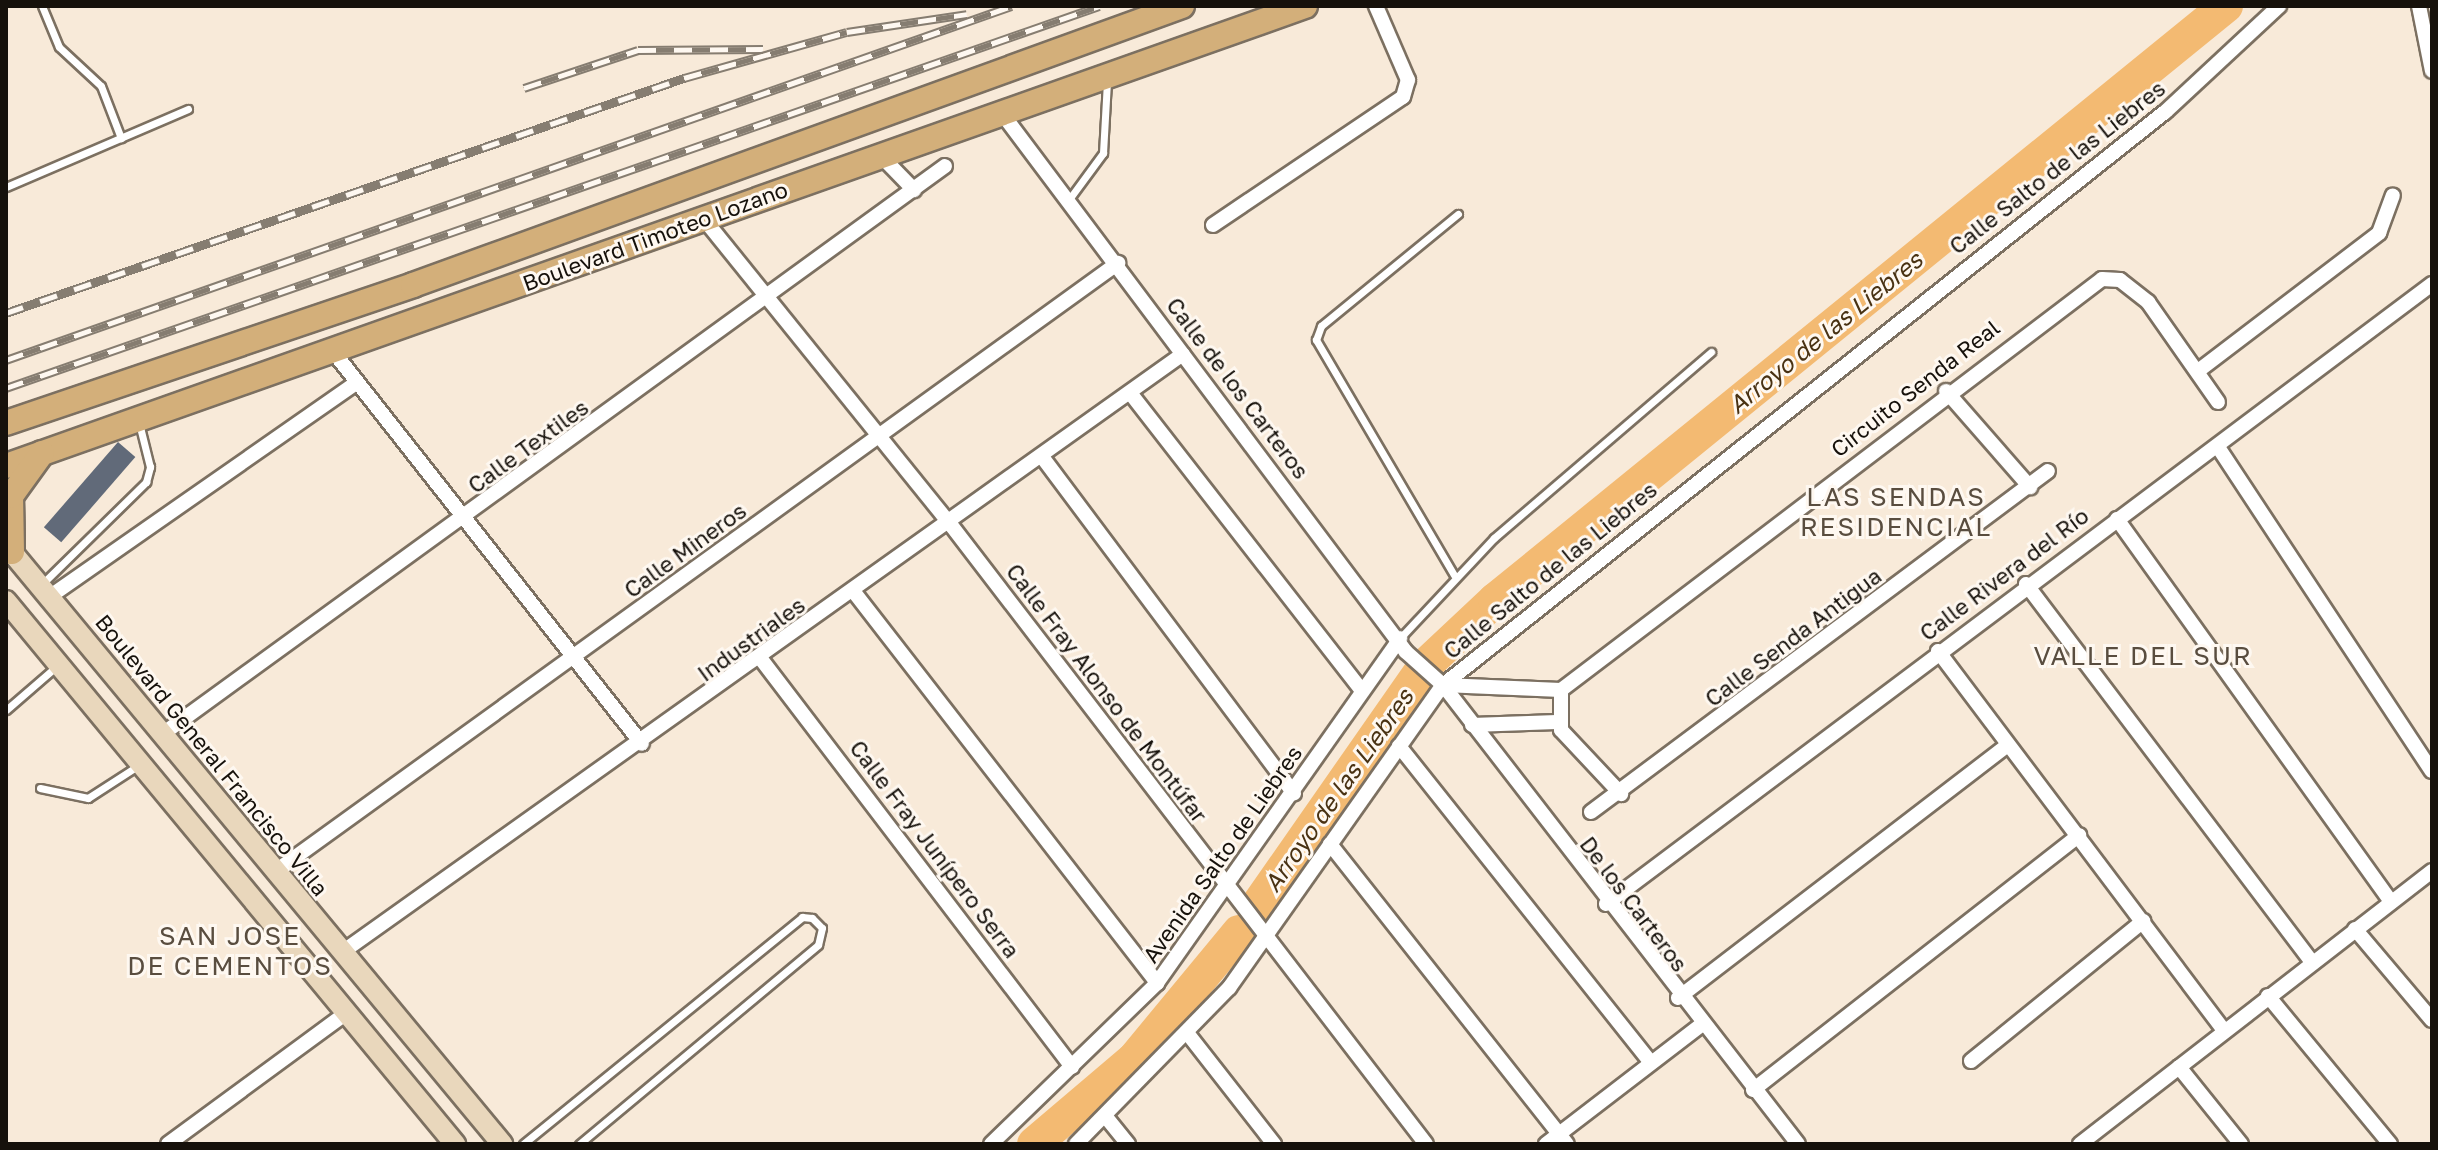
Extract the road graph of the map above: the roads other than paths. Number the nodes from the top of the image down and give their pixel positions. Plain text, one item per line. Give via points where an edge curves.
1 (42, 6) edge
2 (1182, 6) edge
3 (1305, 6) edge
4 (1376, 6) edge
5 (2279, 6) edge
6 (2419, 6) edge
7 (2432, 71) edge
8 (1107, 75) junction
9 (188, 109) dead end
10 (1001, 112) junction
11 (121, 138) junction
12 (880, 155) junction
13 (945, 166) dead end
14 (6, 187) edge
15 (914, 190) junction
16 (2393, 195) dead end
17 (1070, 198) junction
18 (1458, 214) dead end
19 (704, 219) junction
20 (1213, 225) dead end
21 (1118, 263) junction
22 (2432, 284) edge
23 (768, 302) junction
24 (332, 350) junction
25 (1711, 352) dead end
26 (1183, 354) junction
27 (2198, 371) junction
28 (357, 382) junction
29 (1946, 391) junction
30 (1131, 394) junction
31 (2218, 402) dead end
32 (137, 416) junction
33 (6, 423) edge
34 (882, 437) junction
35 (2218, 447) junction
36 (42, 453) junction
37 (1043, 458) junction
38 (6, 466) edge
39 (2048, 471) dead end
40 (2030, 487) junction
41 (463, 519) junction
42 (2117, 519) junction
43 (951, 525) junction
44 (9, 548) edge
45 (1454, 575) junction
46 (2026, 584) junction
47 (47, 590) junction
48 (854, 592) junction
49 (6, 601) edge
50 (1403, 645) junction
51 (1938, 651) junction
52 (574, 657) junction
53 (761, 659) junction
54 (59, 663) junction
55 (1438, 680) junction
56 (1561, 690) junction
57 (1362, 691) junction
58 (6, 710) edge
59 (1557, 722) junction
60 (1472, 725) junction
61 (164, 733) junction
62 (642, 744) junction
63 (2008, 745) junction
64 (1399, 746) junction
65 (141, 763) junction
66 (2432, 771) edge
67 (40, 788) dead end
68 (1294, 793) junction
69 (1621, 794) junction
70 (1591, 812) dead end
71 (2079, 835) junction
72 (1330, 844) junction
73 (276, 871) junction
74 (2432, 871) edge
75 (1231, 890) junction
76 (2391, 902) junction
77 (1606, 904) junction
78 (2143, 921) junction
79 (1263, 929) junction
80 (2355, 929) junction
81 (341, 953) junction
82 (2311, 961) junction
83 (1157, 983) junction
84 (2268, 996) junction
85 (1678, 998) junction
86 (345, 1014) junction
87 (2432, 1020) edge
88 (1700, 1026) junction
89 (2224, 1031) junction
90 (1188, 1034) junction
91 (1971, 1061) dead end
92 (1650, 1062) junction
93 (1072, 1067) junction
94 (2179, 1067) junction
95 (1753, 1090) junction
96 (1106, 1117) junction
97 (1563, 1139) edge
98 (2087, 1142) edge
99 (168, 1144) edge
100 (455, 1144) edge
101 (502, 1144) edge
102 (523, 1144) edge
103 (579, 1144) edge
104 (991, 1144) edge
105 (1076, 1144) edge
106 (1128, 1144) edge
107 (1274, 1144) edge
108 (1426, 1144) edge
109 (1546, 1144) edge
110 (1798, 1144) edge
111 (2241, 1144) edge
112 (2390, 1144) edge

1 - 11 lane via 59,47 101,86
2 - 33 main road, Boulevard Timoteo Lozano via 413,285
3 - 8 main road, Boulevard Timoteo Lozano
4 - 20 street via 1408,80 1403,97
5 - 55 street, Calle Salto de las Liebres via 2165,112
6 - 7 street
8 - 10 main road, Boulevard Timoteo Lozano
8 - 17 lane via 1103,153
9 - 11 lane
10 - 12 main road, Boulevard Timoteo Lozano
10 - 17 street, Calle de los Carteros
11 - 14 lane
12 - 15 street
12 - 19 main road, Boulevard Timoteo Lozano
13 - 15 street, Calle Textiles
15 - 23 street, Calle Textiles
16 - 27 street via 2379,233
17 - 21 street, Calle de los Carteros
18 - 45 lane via 1321,326 1316,340
19 - 23 street, Calle Fray Alonso de Montúfar
19 - 24 main road, Boulevard Timoteo Lozano
21 - 26 street, Calle de los Carteros
21 - 34 street, Calle Mineros
22 - 35 street, Calle Rivera del Río
23 - 34 street, Calle Fray Alonso de Montúfar
23 - 41 street, Calle Textiles
24 - 28 street
24 - 32 main road, Boulevard Timoteo Lozano
25 - 45 lane
26 - 30 street, Industriales
26 - 50 street, Calle de los Carteros
27 - 29 street, Circuito Senda Real via 2148,302 2110,277 2081,288
27 - 31 street, Circuito Senda Real
28 - 41 street
28 - 47 street
29 - 40 street
29 - 56 street, Circuito Senda Real
30 - 37 street, Industriales
30 - 57 street
32 - 36 main road, Boulevard Timoteo Lozano
32 - 47 lane via 150,467 146,482
34 - 43 street, Calle Fray Alonso de Montúfar
34 - 52 street, Calle Mineros
35 - 42 street, Calle Rivera del Río
35 - 66 street
36 - 38 main road, Boulevard Timoteo Lozano
36 - 44 main road via 11,496
37 - 43 street, Industriales
37 - 68 street
39 - 40 street, Calle Senda Antigua
40 - 69 street, Calle Senda Antigua
41 - 52 street
41 - 61 street, Calle Textiles
42 - 46 street, Calle Rivera del Río
42 - 76 street
43 - 48 street, Industriales
43 - 75 street, Calle Fray Alonso de Montúfar
44 - 47 main road, Boulevard General Francisco Villa
45 - 50 lane
46 - 51 street, Calle Rivera del Río
46 - 82 street
47 - 61 main road, Boulevard General Francisco Villa
48 - 53 street, Industriales
48 - 83 street
49 - 54 main road
50 - 55 street, Calle de los Carteros
50 - 57 street, Avenida Salto de Liebres
51 - 63 street
51 - 77 street, Calle Rivera del Río
52 - 62 street
52 - 73 street, Calle Mineros
53 - 62 street, Industriales
53 - 93 street, Calle Fray Junípero Serra
54 - 58 lane
54 - 65 main road
55 - 56 street
55 - 60 street, De los Carteros
55 - 64 street
56 - 59 street
57 - 68 street, Avenida Salto de Liebres
59 - 60 street
59 - 69 street
60 - 77 street, De los Carteros
61 - 73 main road, Boulevard General Francisco Villa
62 - 81 street, Industriales
63 - 71 street
63 - 85 street
64 - 72 street
64 - 92 street
65 - 67 lane via 88,798
65 - 86 main road
68 - 75 street, Avenida Salto de Liebres
69 - 70 street, Calle Senda Antigua
71 - 78 street
71 - 95 street
72 - 79 street
72 - 97 street
73 - 81 main road, Boulevard General Francisco Villa
74 - 76 street
75 - 79 street, Calle Fray Alonso de Montúfar
75 - 83 street, Avenida Salto de Liebres
76 - 80 street
77 - 85 street, De los Carteros
78 - 89 street
78 - 91 street
79 - 90 street
79 - 108 street, Calle Fray Alonso de Montúfar
80 - 82 street
80 - 87 street
81 - 101 main road, Boulevard General Francisco Villa
82 - 84 street
83 - 93 street, Avenida Salto de Liebres
84 - 89 street
84 - 112 street
85 - 88 street, De los Carteros
86 - 99 street
86 - 100 main road
88 - 92 street
88 - 95 street, De los Carteros
89 - 94 street
90 - 96 street
90 - 107 street
92 - 97 street
93 - 104 street, Avenida Salto de Liebres
94 - 98 street
94 - 111 street
95 - 110 street, De los Carteros
96 - 105 street
96 - 106 street
97 - 109 street
102 - 103 lane via 802,917 822,928 818,945

